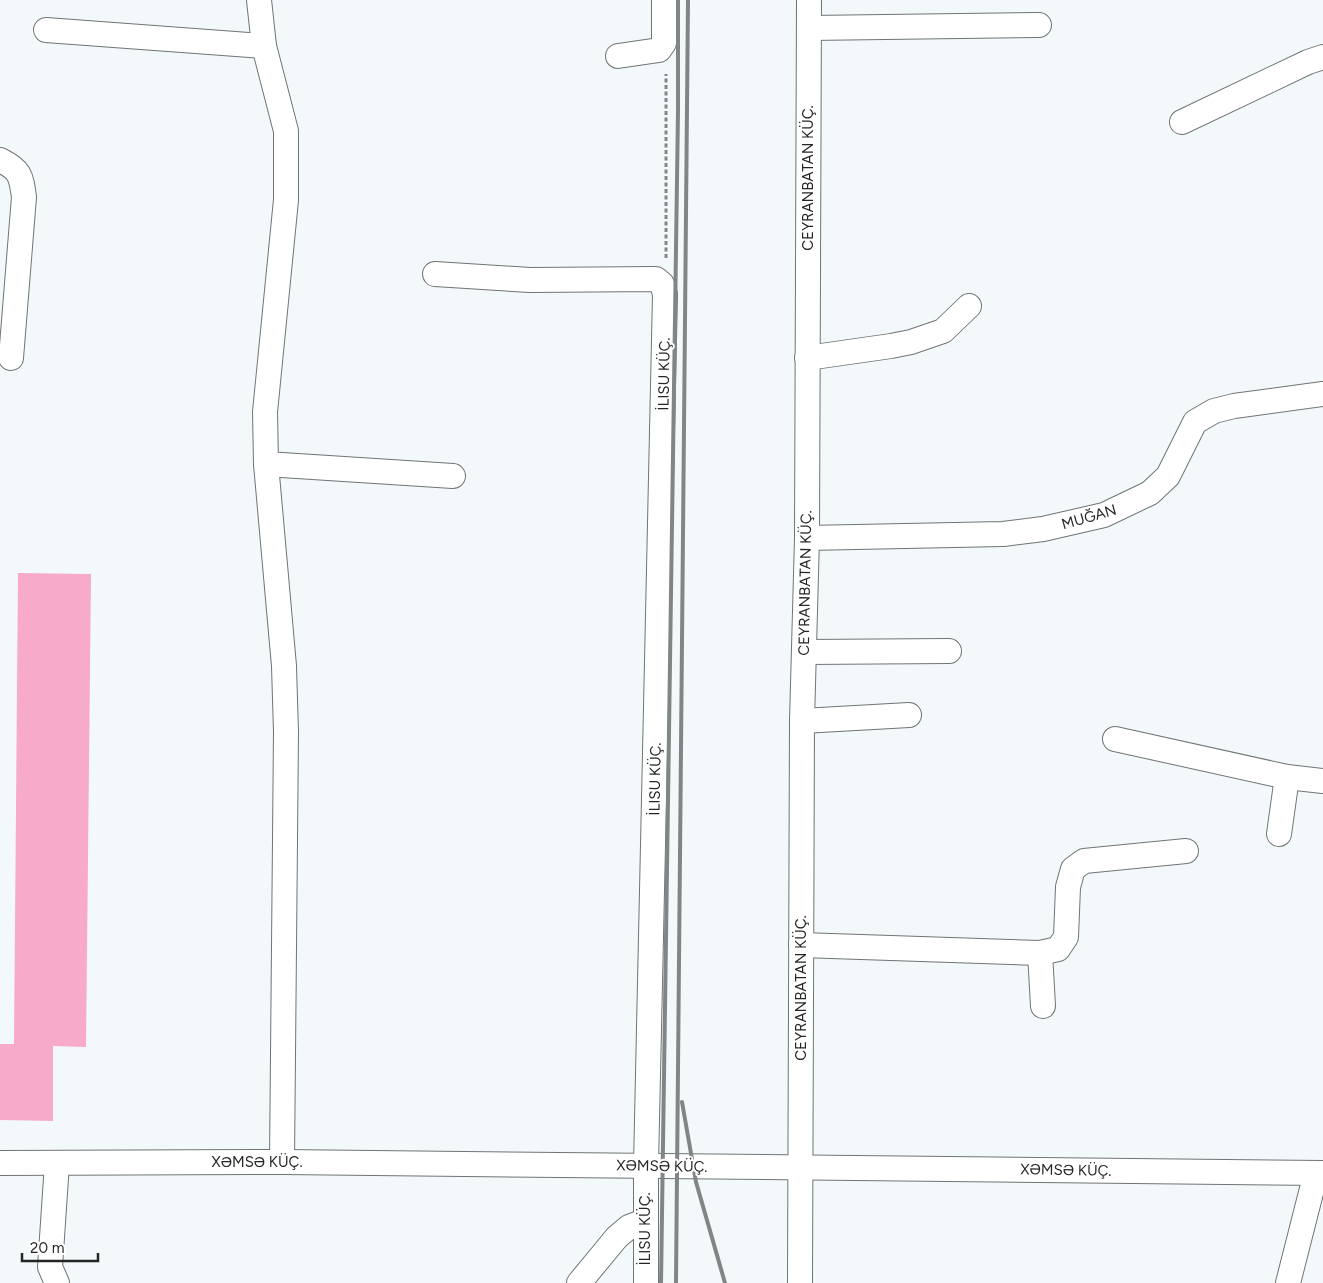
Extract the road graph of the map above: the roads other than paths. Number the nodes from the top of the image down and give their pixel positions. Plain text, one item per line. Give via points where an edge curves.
1 (259, 0) edge
2 (664, 0) edge
3 (809, 0) edge
4 (1039, 25) dead end
5 (809, 28) junction
6 (46, 30) dead end
7 (264, 46) junction
8 (618, 56) dead end
9 (1323, 57) edge
10 (1182, 122) dead end
11 (0, 160) edge
12 (435, 274) dead end
13 (969, 306) dead end
14 (11, 358) dead end
15 (807, 358) junction
16 (1323, 394) edge
17 (266, 464) junction
18 (453, 476) dead end
19 (807, 538) junction
20 (949, 651) dead end
21 (804, 652) junction
22 (909, 715) dead end
23 (802, 721) junction
24 (1115, 739) dead end
25 (1287, 777) junction
26 (1323, 780) edge
27 (1279, 834) dead end
28 (1186, 851) dead end
29 (801, 945) junction
30 (1040, 953) junction
31 (1043, 1006) dead end
32 (282, 1162) junction
33 (0, 1163) edge
34 (57, 1164) junction
35 (646, 1166) junction
36 (800, 1166) junction
37 (1320, 1173) edge
38 (645, 1221) junction
39 (57, 1283) edge
40 (579, 1283) edge
41 (646, 1283) edge
42 (800, 1283) edge
43 (1288, 1283) edge

1 - 7 street
2 - 8 street via 664,43 659,50
3 - 5 street, CEYRANBATAN KÜÇ.
4 - 5 street
5 - 15 street, CEYRANBATAN KÜÇ.
6 - 7 street
7 - 17 street via 286,131 286,200 265,412
9 - 10 street
11 - 14 street via 14,167 22,178 24,197
12 - 35 street, İLISU KÜÇ. via 530,280 659,281 665,294
13 - 15 street via 942,331 911,342
15 - 19 street, CEYRANBATAN KÜÇ.
16 - 19 street, MUĞAN via 1214,411 1195,422 1168,476 1150,493 1104,515 1003,534
17 - 18 street
17 - 32 street via 284,666 286,732
19 - 21 street, CEYRANBATAN KÜÇ.
20 - 21 street
21 - 23 street, CEYRANBATAN KÜÇ.
22 - 23 street
23 - 29 street, CEYRANBATAN KÜÇ.
24 - 25 street
25 - 26 street
25 - 27 street
28 - 30 street via 1084,861 1073,869 1068,887 1066,937 1058,949
29 - 30 street
29 - 36 street, CEYRANBATAN KÜÇ.
30 - 31 street
32 - 34 street, XƏMSƏ KÜÇ.
32 - 35 street, XƏMSƏ KÜÇ.
33 - 34 street, XƏMSƏ KÜÇ.
34 - 39 street via 50,1267
35 - 36 street, XƏMSƏ KÜÇ.
35 - 38 street, İLISU KÜÇ.
36 - 37 street, XƏMSƏ KÜÇ.
36 - 42 street, CEYRANBATAN KÜÇ.
37 - 43 street
38 - 40 street via 629,1227 617,1237
38 - 41 street, İLISU KÜÇ.

